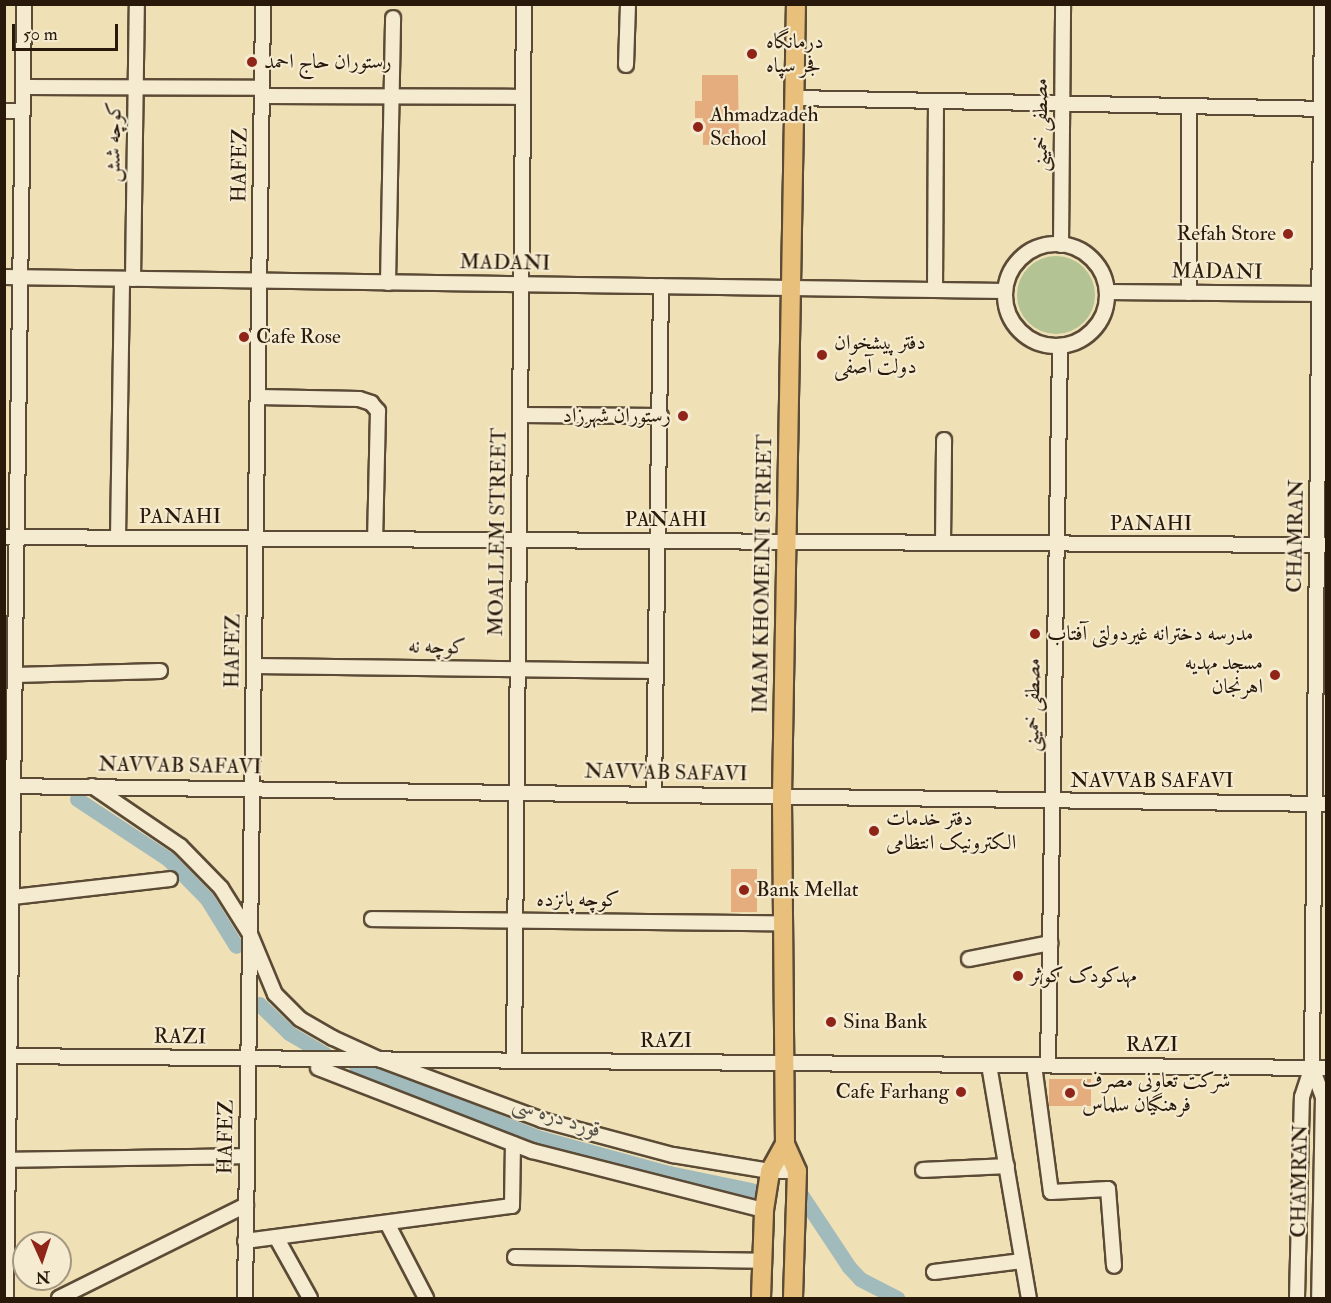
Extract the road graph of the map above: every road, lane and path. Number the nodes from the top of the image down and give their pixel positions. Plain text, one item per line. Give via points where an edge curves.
1 (24, 4) edge
2 (137, 4) edge
3 (263, 4) edge
4 (524, 4) edge
5 (628, 4) edge
6 (796, 4) edge
7 (1063, 4) edge
8 (1322, 4) edge
9 (393, 18) dead end
10 (626, 65) dead end
11 (23, 87) junction
12 (136, 88) junction
13 (262, 92) junction
14 (391, 96) junction
15 (523, 98) junction
16 (794, 98) junction
17 (936, 101) junction
18 (1062, 103) junction
19 (1189, 106) junction
20 (1324, 109) edge
21 (4, 111) edge
22 (23, 111) junction
23 (1061, 245) junction
24 (4, 277) edge
25 (20, 278) junction
26 (128, 279) junction
27 (259, 281) junction
28 (388, 283) junction
29 (521, 284) junction
30 (662, 286) junction
31 (789, 288) junction
32 (935, 290) junction
33 (1005, 291) junction
34 (1107, 292) junction
35 (1190, 292) junction
36 (1323, 294) edge
37 (1060, 346) junction
38 (258, 397) junction
39 (520, 415) junction
40 (661, 416) junction
41 (944, 440) dead end
42 (11, 537) edge
43 (118, 538) junction
44 (255, 538) junction
45 (375, 539) junction
46 (519, 540) junction
47 (657, 541) junction
48 (786, 542) junction
49 (944, 543) junction
50 (1056, 545) junction
51 (1322, 545) edge
52 (1321, 659) edge
53 (254, 666) junction
54 (518, 669) junction
55 (160, 671) dead end
56 (655, 671) junction
57 (15, 675) junction
58 (4, 711) edge
59 (14, 722) junction
60 (9, 786) edge
61 (92, 786) junction
62 (252, 788) junction
63 (516, 792) junction
64 (654, 794) junction
65 (782, 796) junction
66 (1052, 801) junction
67 (1320, 804) edge
68 (171, 879) dead end
69 (8, 897) edge
70 (372, 919) dead end
71 (515, 921) junction
72 (783, 923) junction
73 (250, 934) junction
74 (1050, 943) junction
75 (969, 958) dead end
76 (7, 1056) edge
77 (248, 1059) junction
78 (381, 1060) junction
79 (514, 1061) junction
80 (785, 1063) junction
81 (989, 1065) junction
82 (1034, 1065) junction
83 (1048, 1065) junction
84 (1312, 1067) junction
85 (318, 1068) dead end
86 (1326, 1068) edge
87 (513, 1144) junction
88 (785, 1144) junction
89 (246, 1156) junction
90 (6, 1160) edge
91 (1007, 1166) junction
92 (923, 1170) dead end
93 (770, 1171) junction
94 (797, 1171) junction
95 (246, 1205) junction
96 (764, 1210) junction
97 (387, 1222) junction
98 (276, 1237) junction
99 (245, 1241) junction
100 (6, 1256) edge
101 (515, 1257) dead end
102 (761, 1261) junction
103 (1023, 1262) junction
104 (1114, 1266) dead end
105 (934, 1272) dead end
106 (6, 1299) edge
107 (59, 1299) edge
108 (244, 1299) edge
109 (310, 1299) edge
110 (426, 1299) edge
111 (761, 1299) edge
112 (793, 1299) edge
113 (1029, 1299) edge
114 (1297, 1299) edge
115 (1319, 1299) edge

1 - 11 street
2 - 12 street, کوچه شش
3 - 13 street, HAFEZ
4 - 15 street, MOALLEM STREET
5 - 10 street
6 - 16 main road, IMAM KHOMEINI STREET
7 - 18 street, مصطفی خمینی
8 - 20 street, CHAMRAN
9 - 14 street
11 - 12 street
11 - 22 street
12 - 13 street
12 - 26 street, کوچه شش
13 - 14 street
13 - 27 street, HAFEZ
14 - 15 street
14 - 28 street
15 - 29 street, MOALLEM STREET
16 - 17 street
16 - 31 main road, IMAM KHOMEINI STREET
17 - 18 street
17 - 32 street
18 - 19 street
18 - 23 street, مصطفی خمینی
19 - 20 street
19 - 35 street
20 - 36 street, CHAMRAN
21 - 22 street
22 - 25 street
23 - 33 street via 1036,249 1023,256
23 - 34 street via 1078,249 1089,257 1098,267
24 - 25 street, MADANI
25 - 26 street, MADANI
25 - 42 street
26 - 27 street, MADANI
26 - 43 street, کوچه شش
27 - 28 street, MADANI
27 - 38 street, HAFEZ
28 - 29 street, MADANI
29 - 30 street, MADANI
29 - 39 street, MOALLEM STREET
30 - 31 street, MADANI
30 - 40 street
31 - 32 street, MADANI
31 - 48 main road, IMAM KHOMEINI STREET
32 - 33 street, MADANI
33 - 37 street via 1007,310 1025,336 1039,344
34 - 35 street, MADANI
34 - 37 street via 1106,306 1093,330 1083,339
35 - 36 street, MADANI
36 - 51 street, CHAMRAN
37 - 50 street, مصطفی خمینی
38 - 44 street, HAFEZ
38 - 45 street via 359,399 371,403 378,411
39 - 40 street
39 - 46 street, MOALLEM STREET
40 - 47 street
41 - 49 street
42 - 43 street, PANAHI
42 - 57 street
43 - 44 street, PANAHI
44 - 45 street, PANAHI
44 - 53 street, HAFEZ
45 - 46 street, PANAHI
46 - 47 street, PANAHI
46 - 54 street, MOALLEM STREET
47 - 48 street, PANAHI
47 - 56 street
48 - 49 street, PANAHI
48 - 65 main road, IMAM KHOMEINI STREET
49 - 50 street, PANAHI
50 - 51 street, PANAHI
50 - 66 street, مصطفی خمینی
51 - 52 street, CHAMRAN
52 - 67 street, CHAMRAN
53 - 54 street, کوچه نه
53 - 62 street, HAFEZ
54 - 56 street, کوچه نه
54 - 63 street, MOALLEM STREET
55 - 57 street
56 - 64 street
57 - 59 street
58 - 59 street
59 - 60 street
60 - 61 street, NAVVAB SAFAVI
60 - 69 street
61 - 62 street, NAVVAB SAFAVI
61 - 73 street via 180,846 221,888
62 - 63 street, NAVVAB SAFAVI
62 - 73 street, HAFEZ
63 - 64 street, NAVVAB SAFAVI
63 - 71 street, MOALLEM STREET
64 - 65 street, NAVVAB SAFAVI
65 - 66 street, NAVVAB SAFAVI
65 - 72 main road, IMAM KHOMEINI STREET
66 - 67 street, NAVVAB SAFAVI
66 - 74 street, مصطفی خمینی
67 - 84 street, CHAMRAN
68 - 69 street
69 - 76 street
70 - 71 street, کوچه پانزده
71 - 72 street, کوچه پانزده
71 - 79 street, MOALLEM STREET
72 - 80 main road, IMAM KHOMEINI STREET
73 - 77 street, HAFEZ
73 - 78 street via 275,994 300,1019
74 - 75 street
74 - 83 street, مصطفی خمینی
76 - 77 street, RAZI
76 - 90 street
77 - 78 street, RAZI
77 - 89 street, HAFEZ
78 - 79 street, RAZI
78 - 93 street via 542,1120 673,1155
79 - 80 street, RAZI
80 - 81 street, RAZI
80 - 88 main road, IMAM KHOMEINI STREET
81 - 82 street, RAZI
81 - 91 street
82 - 83 street, RAZI
82 - 104 street via 1051,1192 1108,1190
83 - 84 street, RAZI
84 - 86 street, RAZI
84 - 114 street, CHAMRAN via 1302,1097
84 - 115 street, CHAMRAN via 1323,1097
85 - 87 street
87 - 96 street
87 - 97 street via 512,1206
88 - 93 main road
88 - 94 main road
89 - 90 street
89 - 95 street, HAFEZ
90 - 100 street
91 - 92 street
91 - 103 street
93 - 94 street
93 - 96 main road
94 - 112 main road
95 - 99 street, HAFEZ
95 - 107 street
96 - 102 main road
97 - 98 street
97 - 110 street
98 - 99 street
98 - 109 street
99 - 108 street, HAFEZ
100 - 106 street
101 - 102 street
102 - 111 main road
103 - 105 street
103 - 113 street

